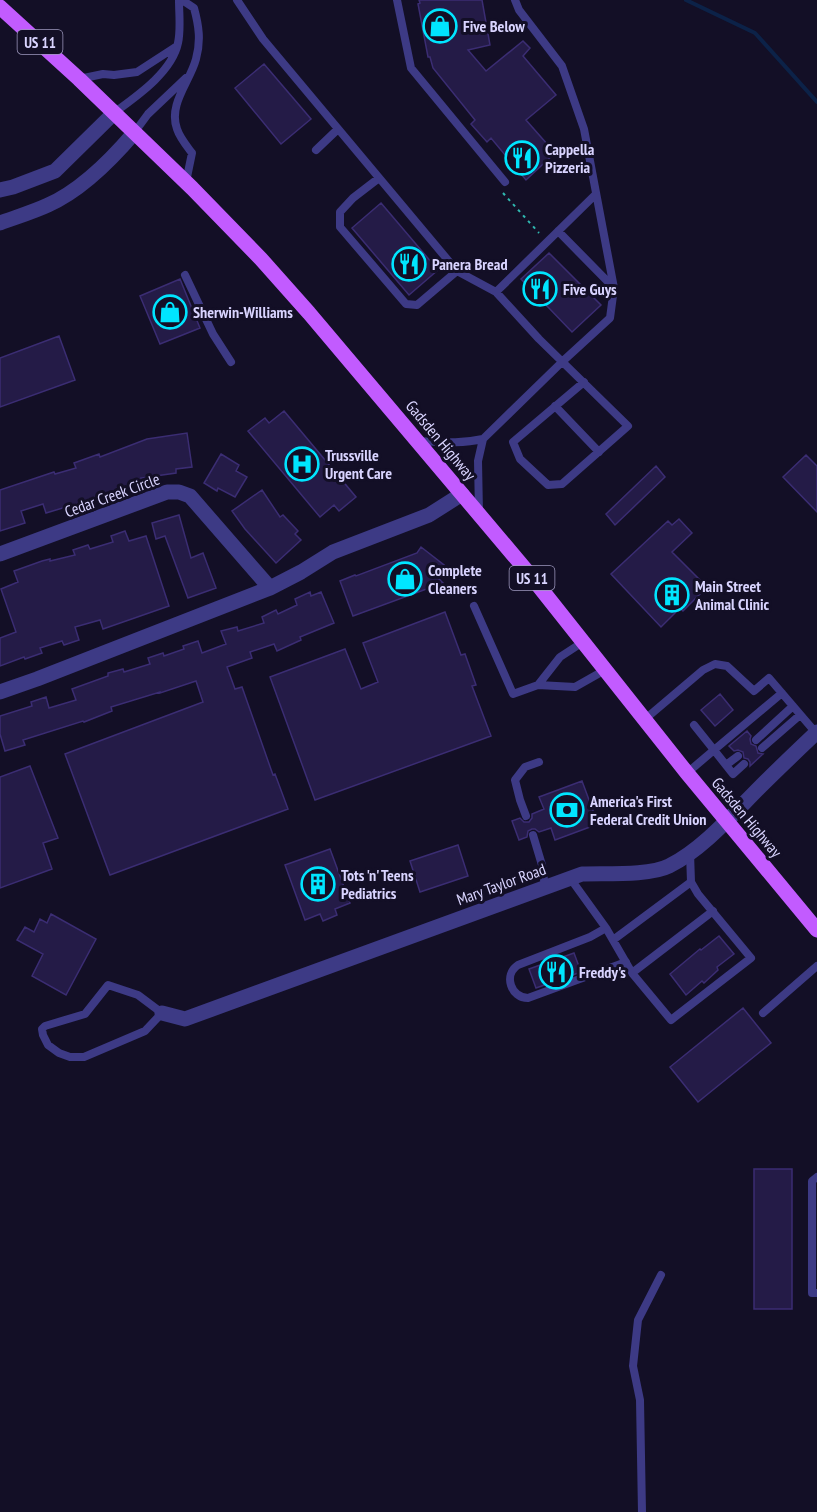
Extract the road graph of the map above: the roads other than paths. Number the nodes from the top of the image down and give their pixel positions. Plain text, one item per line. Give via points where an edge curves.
1 (180, 0) edge
2 (237, 0) edge
3 (397, 0) edge
4 (515, 0) edge
5 (0, 7) edge
6 (177, 46) junction
7 (189, 75) junction
8 (79, 79) junction
9 (115, 112) junction
10 (338, 129) junction
11 (135, 133) junction
12 (315, 150) dead end
13 (379, 178) junction
14 (186, 182) junction
15 (502, 185) road end
16 (0, 190) edge
17 (597, 194) junction
18 (0, 223) edge
19 (558, 231) junction
20 (457, 271) junction
21 (185, 275) dead end
22 (614, 288) junction
23 (496, 292) junction
24 (563, 361) junction
25 (231, 362) dead end
26 (584, 382) junction
27 (555, 406) junction
28 (483, 439) junction
29 (417, 441) junction
30 (598, 452) junction
31 (462, 494) junction
32 (480, 515) junction
33 (0, 554) edge
34 (270, 588) junction
35 (474, 606) dead end
36 (583, 642) junction
37 (605, 670) junction
38 (538, 685) junction
39 (0, 692) edge
40 (782, 693) junction
41 (793, 706) junction
42 (800, 715) junction
43 (644, 720) junction
44 (694, 725) dead end
45 (816, 733) edge
46 (756, 740) dead end
47 (762, 748) dead end
48 (714, 750) junction
49 (738, 756) dead end
50 (539, 762) dead end
51 (744, 764) dead end
52 (726, 765) junction
53 (687, 773) junction
54 (526, 816) dead end
55 (726, 822) junction
56 (533, 835) dead end
57 (690, 853) junction
58 (570, 879) junction
59 (691, 882) junction
60 (545, 887) junction
61 (713, 911) junction
62 (606, 928) junction
63 (817, 930) edge
64 (613, 939) junction
65 (626, 962) junction
66 (817, 966) edge
67 (632, 974) junction
68 (162, 1012) junction
69 (763, 1013) dead end
70 (817, 1177) edge
71 (661, 1275) dead end
72 (817, 1293) edge
73 (642, 1512) edge

1 - 6 lane
1 - 7 lane via 194,9 200,33 196,62
2 - 10 lane via 262,39
3 - 15 lane via 411,68
4 - 17 lane via 562,66 584,129
5 - 8 main road, Gadsden Highway / US 11
6 - 8 lane via 137,72
6 - 9 lane via 165,68
7 - 11 lane via 148,114
7 - 14 lane via 175,116 176,128 192,153
8 - 9 main road, Gadsden Highway / US 11
9 - 11 main road, Gadsden Highway / US 11
9 - 16 street via 55,171
10 - 12 lane
10 - 13 lane
11 - 14 main road, Gadsden Highway / US 11
11 - 18 street via 76,190
13 - 20 lane
13 - 20 lane via 340,212 340,227 406,304 417,305
14 - 29 main road, Gadsden Highway / US 11 via 261,259
17 - 19 lane
17 - 22 lane
19 - 22 lane
19 - 23 lane
20 - 23 lane
21 - 25 lane
22 - 24 lane via 610,318
23 - 24 lane
24 - 26 lane
24 - 28 lane
26 - 27 lane
26 - 30 lane via 628,426
27 - 30 lane
27 - 30 lane via 513,442 520,459 548,485 562,484
28 - 29 lane via 468,443
28 - 32 lane via 478,461
29 - 31 main road, Gadsden Highway / US 11
31 - 32 main road, Gadsden Highway / US 11
31 - 34 street via 429,515 333,552
32 - 36 main road, Gadsden Highway / US 11
33 - 34 street, Cedar Creek Circle via 167,492 179,492 190,496
34 - 39 street
35 - 38 lane via 513,694
36 - 37 main road, Gadsden Highway / US 11
36 - 38 lane via 560,657
37 - 38 lane via 575,687
37 - 43 main road, Gadsden Highway / US 11
40 - 41 lane
40 - 43 lane via 769,678 754,691 727,666 715,664
40 - 48 lane
41 - 42 lane
41 - 46 lane
42 - 45 lane
42 - 47 lane
43 - 53 main road, Gadsden Highway / US 11
44 - 48 lane
45 - 55 street, Mary Taylor Road
48 - 52 lane
48 - 53 lane
49 - 52 lane
50 - 54 lane via 525,767 515,780
51 - 52 lane via 733,774
53 - 55 main road, Gadsden Highway / US 11
55 - 57 street, Mary Taylor Road
55 - 63 main road, Gadsden Highway / US 11
56 - 60 lane
57 - 58 street, Mary Taylor Road via 668,867 646,872 582,874
57 - 59 lane
58 - 60 street, Mary Taylor Road
58 - 62 lane
59 - 61 lane
59 - 64 lane
60 - 68 street, Mary Taylor Road via 185,1019
61 - 67 lane
61 - 67 lane via 751,958 671,1020
62 - 64 lane
62 - 65 lane via 518,965 509,977 514,991 528,999
64 - 65 lane
65 - 67 lane
66 - 69 lane
68 - 68 lane via 138,995 108,985 85,1014 45,1026 43,1035 48,1045 60,1053 84,1057 145,1030
70 - 72 lane via 812,1181 812,1293
71 - 73 lane via 638,1320 633,1365 640,1400

